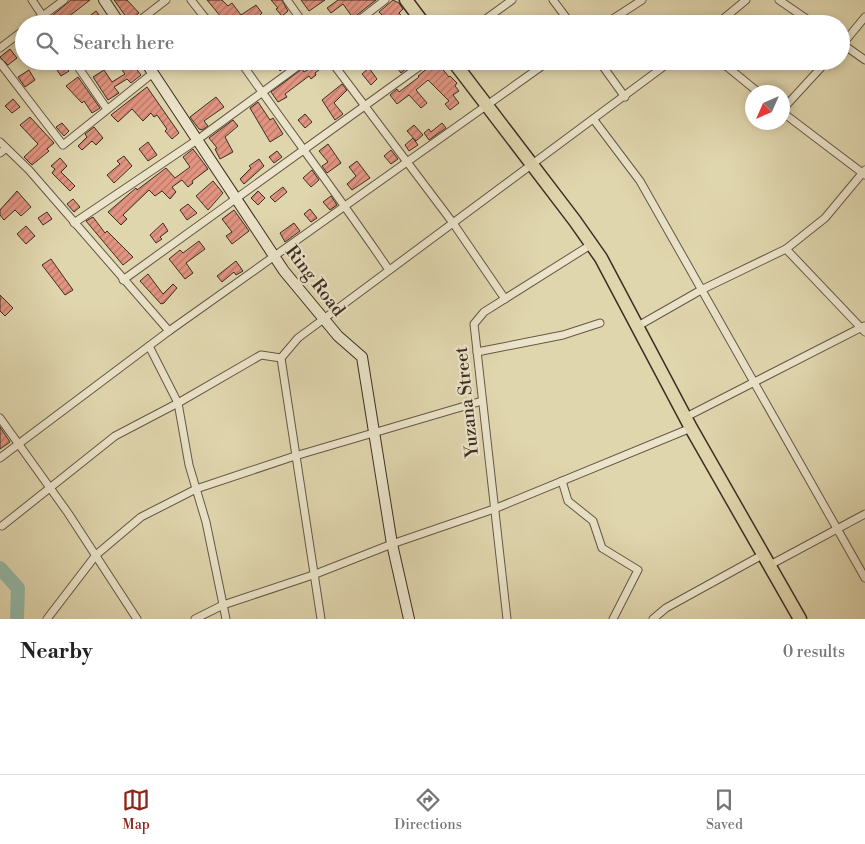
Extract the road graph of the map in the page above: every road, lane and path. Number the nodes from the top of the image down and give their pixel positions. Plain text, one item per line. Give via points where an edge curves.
1 (32, 0) edge
2 (64, 0) edge
3 (104, 0) edge
4 (166, 0) edge
5 (192, 0) edge
6 (287, 0) edge
7 (386, 0) edge
8 (406, 0) edge
9 (512, 0) edge
10 (553, 0) edge
11 (642, 0) edge
12 (746, 0) edge
13 (779, 0) edge
14 (42, 15) edge
15 (44, 15) edge
16 (114, 15) edge
17 (147, 15) edge
18 (203, 15) edge
19 (298, 15) edge
20 (366, 15) edge
21 (417, 15) edge
22 (491, 15) edge
23 (564, 15) edge
24 (619, 15) edge
25 (728, 15) edge
26 (801, 15) edge
27 (865, 17) edge
28 (850, 35) edge
29 (15, 37) edge
30 (0, 48) edge
31 (850, 50) edge
32 (865, 60) edge
33 (0, 62) edge
34 (80, 70) edge
35 (151, 70) edge
36 (246, 70) edge
37 (293, 70) edge
38 (337, 70) edge
39 (415, 70) edge
40 (460, 70) edge
41 (537, 70) edge
42 (606, 70) edge
43 (660, 70) edge
44 (731, 70) edge
45 (819, 70) edge
46 (153, 73) junction
47 (749, 85) edge
48 (262, 92) junction
49 (625, 97) junction
50 (790, 102) edge
51 (487, 105) junction
52 (364, 108) junction
53 (107, 109) junction
54 (790, 117) edge
55 (594, 120) junction
56 (197, 140) junction
57 (0, 142) edge
58 (3, 151) edge
59 (303, 151) junction
60 (408, 163) junction
61 (531, 164) junction
62 (864, 173) edge
63 (236, 199) junction
64 (345, 205) junction
65 (74, 223) junction
66 (453, 223) junction
67 (592, 244) junction
68 (786, 249) junction
69 (275, 256) junction
70 (389, 270) junction
71 (123, 280) junction
72 (701, 290) junction
73 (505, 299) junction
74 (324, 319) junction
75 (600, 322) dead end
76 (638, 326) junction
77 (864, 328) edge
78 (169, 331) junction
79 (149, 346) junction
80 (477, 352) junction
81 (281, 358) junction
82 (754, 382) junction
83 (482, 401) junction
84 (178, 403) junction
85 (0, 418) edge
86 (689, 423) junction
87 (374, 433) junction
88 (18, 445) junction
89 (295, 456) junction
90 (0, 458) edge
91 (562, 481) junction
92 (50, 489) junction
93 (196, 489) junction
94 (494, 509) junction
95 (865, 514) edge
96 (2, 526) dead end
97 (837, 528) junction
98 (392, 544) junction
99 (96, 555) junction
100 (767, 559) junction
101 (313, 575) junction
102 (865, 578) edge
103 (223, 605) junction
104 (47, 619) edge
105 (137, 619) edge
106 (195, 619) edge
107 (226, 619) edge
108 (320, 619) edge
109 (409, 619) edge
110 (506, 619) edge
111 (613, 619) edge
112 (653, 619) edge
113 (800, 619) edge

1 - 14 street
2 - 15 street
3 - 16 street
4 - 17 street
5 - 18 street
6 - 19 street
7 - 20 street
8 - 21 highway
9 - 22 street
10 - 23 street
11 - 24 street
12 - 25 street
13 - 26 street
27 - 28 street
29 - 30 street
31 - 32 street
33 - 53 street via 63,144
34 - 53 street
35 - 46 street, Ring Road
36 - 48 street
37 - 48 street
38 - 52 street
39 - 52 street
40 - 51 highway
41 - 51 street
42 - 49 street
43 - 49 street
44 - 47 street
45 - 50 street
46 - 53 street
46 - 56 street, Ring Road
48 - 56 street
48 - 59 street
49 - 55 street
51 - 60 street
51 - 61 highway
52 - 59 street
52 - 60 street
54 - 62 street
55 - 61 street
55 - 72 street via 640,181
56 - 63 street, Ring Road
56 - 65 street
57 - 58 street
58 - 65 street via 29,170
59 - 63 street
59 - 64 street
60 - 64 street
60 - 66 street
61 - 66 street
61 - 67 highway
62 - 68 street via 825,218
63 - 69 street, Ring Road
63 - 71 street
64 - 69 street
64 - 70 street
65 - 71 street
66 - 70 street
66 - 73 street
67 - 73 street, Yuzana Street
67 - 76 highway
68 - 72 street
68 - 77 street
69 - 74 street, Ring Road
69 - 78 street
70 - 74 street
71 - 78 street
72 - 76 street
72 - 82 street
73 - 80 street, Yuzana Street via 484,312 474,324
74 - 81 street via 298,338
74 - 87 street, Ring Road via 362,357
75 - 80 street via 563,336
76 - 86 highway
77 - 82 street
78 - 79 street
79 - 84 street
79 - 88 street
80 - 83 street, Yuzana Street
81 - 84 street via 261,355
81 - 89 street
82 - 86 street
82 - 97 street
83 - 87 street
83 - 94 street, Yuzana Street
84 - 92 street via 115,436
84 - 93 street
85 - 88 street
86 - 91 street
86 - 100 highway
87 - 89 street
87 - 98 street, Ring Road
88 - 90 street
88 - 92 street
89 - 93 street
89 - 101 street
91 - 94 street
91 - 111 street via 568,501 593,521 602,548 638,570
92 - 96 street
92 - 99 street
93 - 99 street via 141,517
93 - 103 street
94 - 98 street
94 - 110 street, Yuzana Street
95 - 97 street
97 - 100 street
97 - 102 street
98 - 101 street
98 - 109 street, Ring Road
99 - 104 street
99 - 105 street
100 - 112 street via 666,608
100 - 113 highway
101 - 103 street
101 - 108 street
103 - 106 street
103 - 107 street

